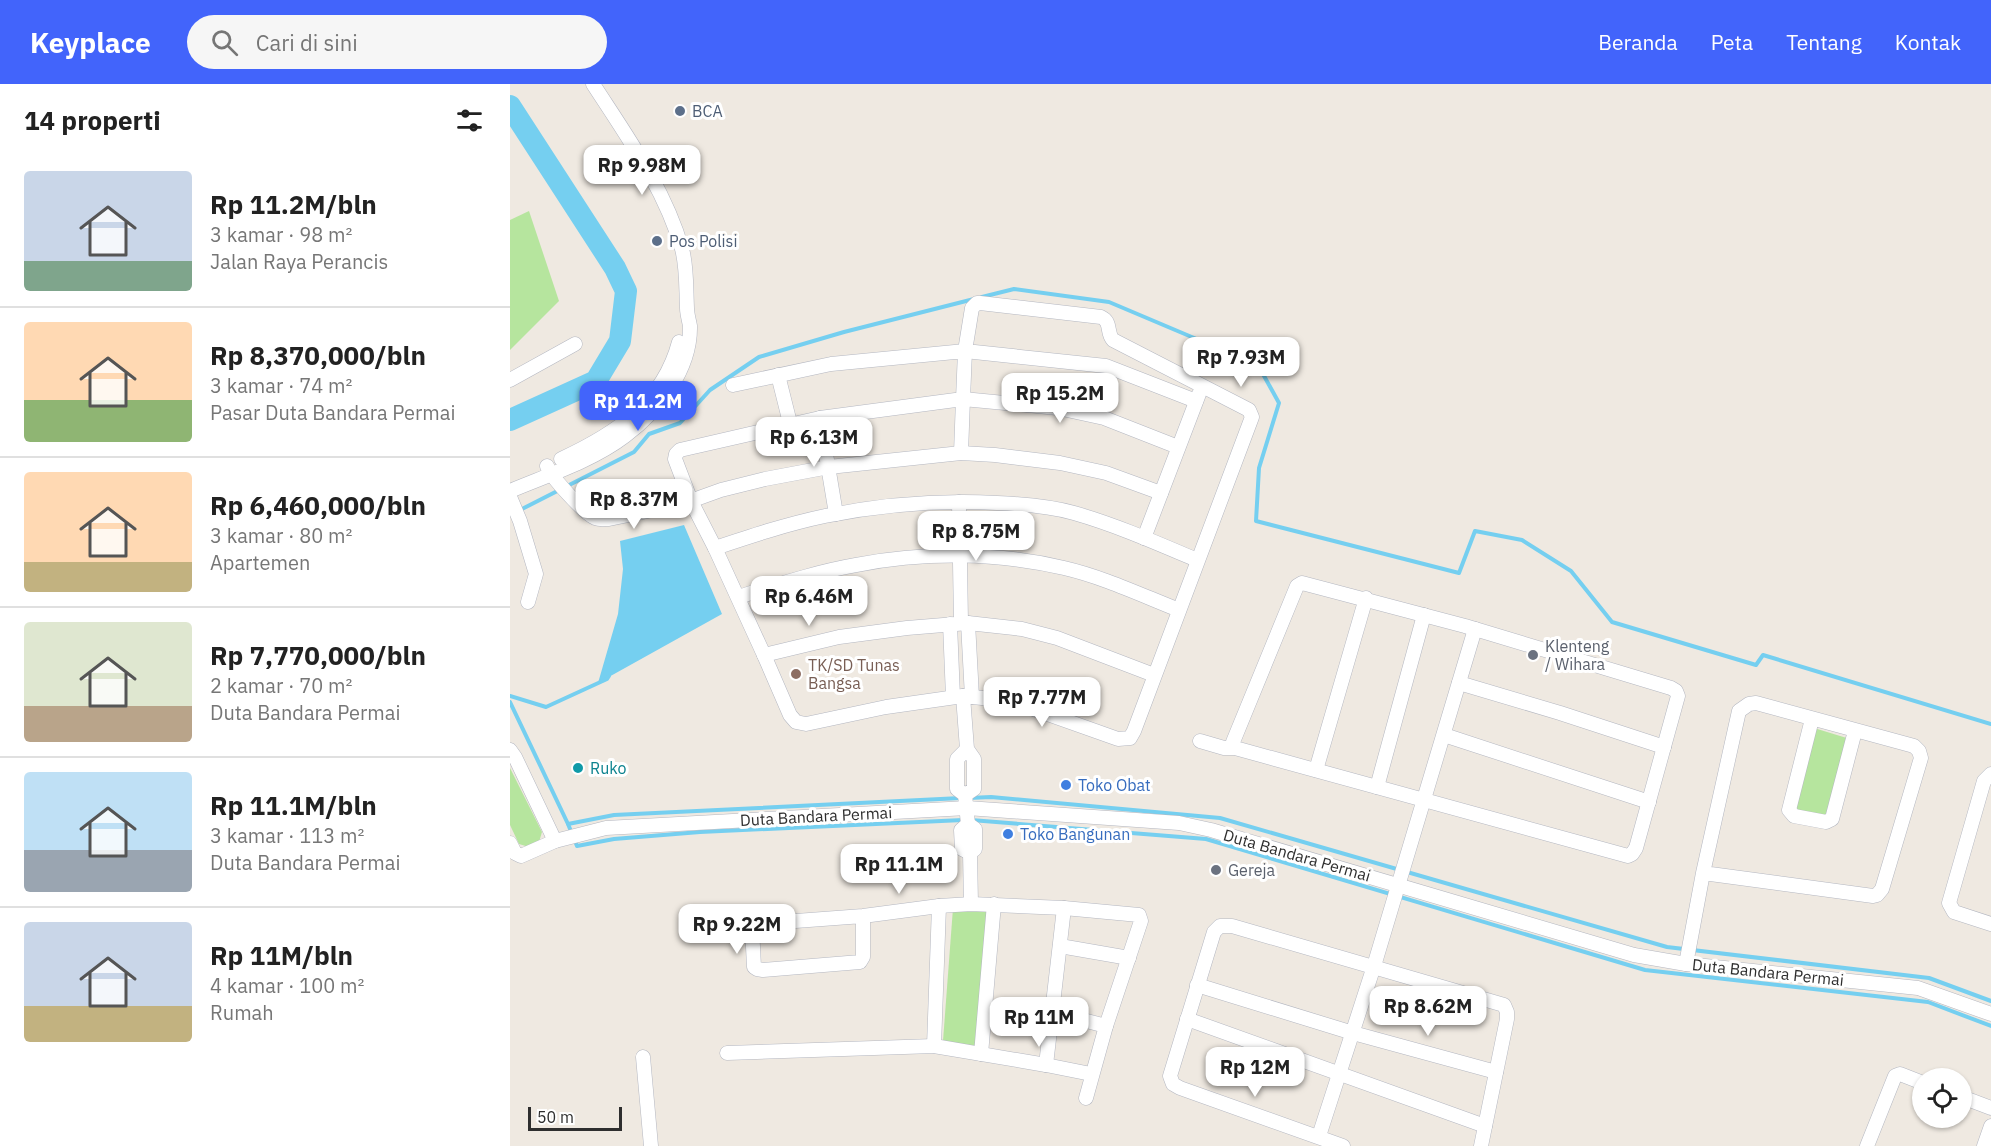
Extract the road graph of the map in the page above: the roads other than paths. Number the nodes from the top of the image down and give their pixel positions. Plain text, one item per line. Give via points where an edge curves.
1 (593, 84) edge
2 (1113, 340) junction
3 (575, 344) dead end
4 (965, 351) junction
5 (1106, 366) junction
6 (777, 375) junction
7 (510, 380) edge
8 (733, 385) dead end
9 (1203, 386) junction
10 (963, 399) junction
11 (1196, 401) junction
12 (820, 418) junction
13 (790, 423) junction
14 (1178, 447) junction
15 (961, 453) junction
16 (829, 467) junction
17 (548, 470) junction
18 (510, 482) edge
19 (510, 491) edge
20 (1161, 493) junction
21 (512, 501) edge
22 (691, 501) junction
23 (959, 502) junction
24 (836, 514) junction
25 (1144, 538) junction
26 (715, 548) junction
27 (960, 557) junction
28 (1197, 560) junction
29 (738, 597) junction
30 (1366, 598) junction
31 (528, 602) dead end
32 (1179, 610) junction
33 (1425, 615) junction
34 (960, 623) junction
35 (1475, 629) junction
36 (764, 655) junction
37 (1154, 675) junction
38 (1459, 683) junction
39 (963, 697) junction
40 (1812, 719) junction
41 (1855, 731) junction
42 (1444, 735) junction
43 (1200, 741) dead end
44 (1664, 747) junction
45 (1235, 748) junction
46 (510, 750) edge
47 (1316, 770) junction
48 (1991, 774) edge
49 (1377, 787) junction
50 (1423, 800) junction
51 (1649, 801) junction
52 (967, 808) junction
53 (555, 841) junction
54 (510, 843) edge
55 (1703, 873) junction
56 (1398, 884) junction
57 (972, 904) junction
58 (994, 904) junction
59 (939, 906) junction
60 (1064, 908) junction
61 (863, 916) junction
62 (1991, 924) edge
63 (1060, 946) junction
64 (1129, 958) junction
65 (1687, 960) junction
66 (1374, 966) junction
67 (1197, 985) junction
68 (1052, 1012) junction
69 (1991, 1014) edge
70 (1187, 1019) junction
71 (1106, 1026) junction
72 (1353, 1033) junction
73 (934, 1046) junction
74 (727, 1053) dead end
75 (981, 1054) junction
76 (643, 1057) dead end
77 (1046, 1065) junction
78 (1496, 1072) junction
79 (1340, 1073) junction
80 (1091, 1074) junction
81 (1912, 1079) edge
82 (1086, 1098) dead end
83 (1972, 1101) edge
84 (1991, 1108) edge
85 (1485, 1126) junction
86 (1991, 1126) edge
87 (1319, 1137) junction
88 (651, 1146) edge
89 (1343, 1146) edge
90 (1481, 1146) edge
91 (1867, 1146) edge
92 (1984, 1146) edge

1 - 17 street via 653,182 669,216 682,250 687,311 671,366 647,403 607,436
2 - 4 street via 1106,319 1101,317 976,303
2 - 5 street
2 - 9 street
3 - 7 street
4 - 5 street
4 - 6 street via 831,364
4 - 10 street
5 - 11 street
6 - 8 street
6 - 13 street
9 - 11 street
9 - 28 street via 1249,410 1252,417
10 - 12 street
10 - 14 street via 1092,415
10 - 15 street
11 - 14 street
12 - 13 street
12 - 16 street
13 - 22 street via 680,450 675,459
14 - 20 street
15 - 16 street
15 - 20 street via 1060,463 1106,473
16 - 22 street via 765,478
16 - 24 street
17 - 18 street
17 - 19 street
17 - 22 street via 593,517 600,519
20 - 25 street
21 - 31 street via 536,574
22 - 26 street
23 - 24 street
23 - 25 street via 1017,504 1072,512
23 - 27 street
24 - 26 street
25 - 28 street
26 - 29 street
27 - 29 street via 908,557 856,565
27 - 32 street via 1038,562 1066,568
27 - 34 street
28 - 32 street
29 - 36 street
30 - 33 street
30 - 45 street via 1306,583 1298,585 1233,742
30 - 47 street
32 - 37 street
33 - 35 street
33 - 49 street
34 - 36 street via 839,637
34 - 37 street via 1022,629 1057,638
34 - 39 street
35 - 38 street
35 - 44 street via 1673,689 1677,698
36 - 39 street via 796,722 806,724 886,707
37 - 39 street via 1134,731 1123,740 1011,701
38 - 42 street
38 - 44 street
39 - 52 street via 967,749 974,759 974,789
40 - 41 street
40 - 41 street via 1789,810 1794,816 1826,822 1832,819
40 - 55 street via 1756,703 1739,711
41 - 55 street via 1914,746 1921,758 1877,895
42 - 50 street
42 - 51 street
43 - 45 street
44 - 51 street
45 - 47 street
46 - 53 street
47 - 49 street
48 - 62 street via 1984,781 1949,903 1954,912
49 - 50 street
50 - 51 street via 1626,856 1635,851
50 - 56 street
52 - 53 street, Duta Bandara Permai via 618,827
52 - 56 street, Duta Bandara Permai via 1179,823
52 - 57 street via 975,829 975,849 970,854
53 - 54 street, Duta Bandara Permai via 521,856
55 - 65 street
56 - 65 street, Duta Bandara Permai via 1634,955
56 - 66 street
57 - 58 street
57 - 59 street
58 - 60 street
58 - 75 street
59 - 61 street
59 - 73 street
60 - 63 street
60 - 64 street via 1139,915 1141,921
61 - 61 street via 756,924 752,927 754,967 763,970 860,962
63 - 64 street
63 - 68 street
64 - 71 street
65 - 69 street, Duta Bandara Permai via 1918,988
66 - 67 street via 1227,925 1214,932
66 - 72 street
66 - 78 street via 1504,1005 1508,1012
67 - 70 street
67 - 72 street
68 - 71 street
68 - 77 street
70 - 79 street
70 - 87 street via 1170,1076 1173,1084
71 - 80 street
72 - 78 street
72 - 79 street
73 - 74 street
73 - 75 street
75 - 77 street
76 - 88 street
77 - 80 street
78 - 85 street
79 - 85 street
79 - 87 street
80 - 82 street
81 - 91 street via 1895,1076
83 - 84 street
85 - 90 street
86 - 92 street
87 - 89 street

